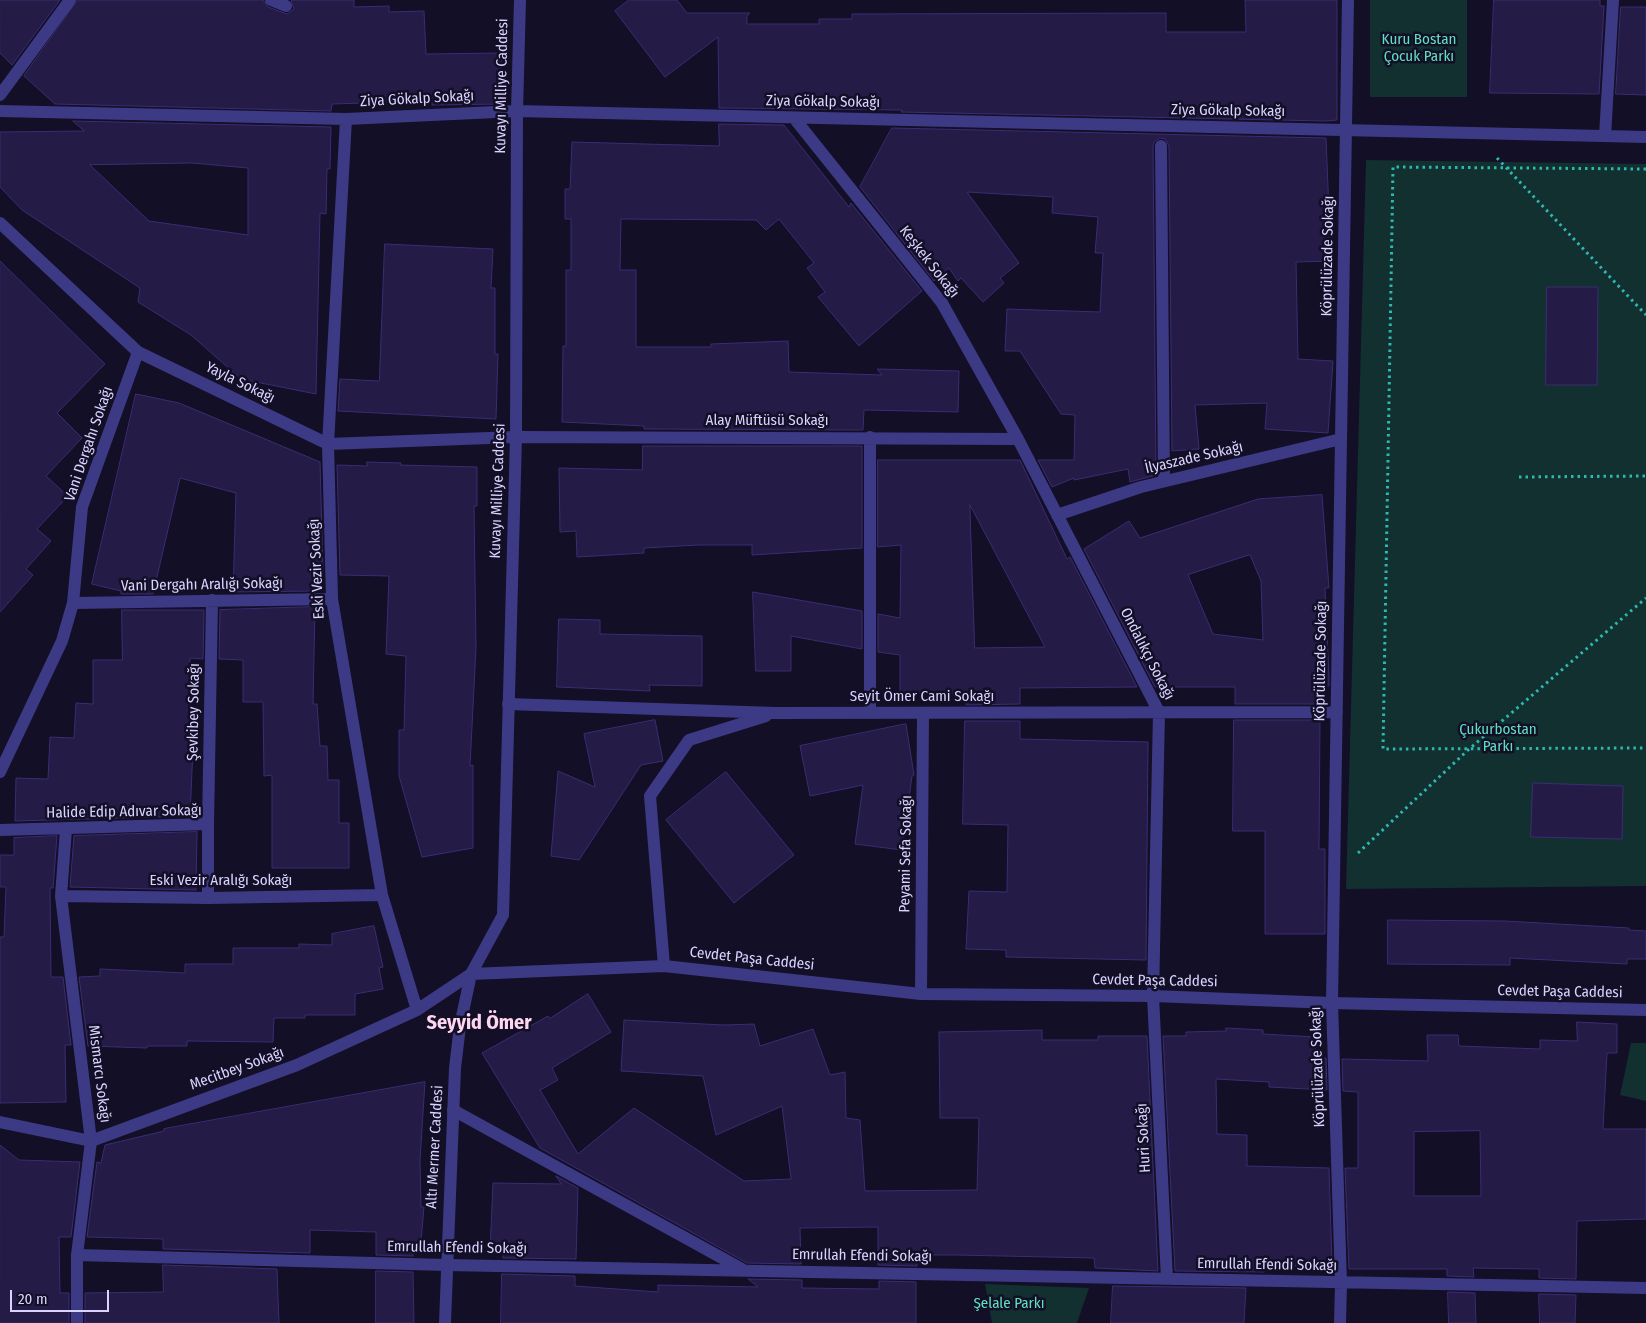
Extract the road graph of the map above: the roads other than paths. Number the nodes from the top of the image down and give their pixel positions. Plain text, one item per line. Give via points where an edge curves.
1 (70, 0) edge
2 (271, 0) edge
3 (520, 0) edge
4 (1348, 0) edge
5 (1613, 0) edge
6 (286, 6) dead end
7 (0, 95) edge
8 (0, 111) edge
9 (518, 111) junction
10 (794, 118) junction
11 (346, 119) junction
12 (1347, 130) junction
13 (1605, 136) junction
14 (1646, 137) edge
15 (1161, 146) dead end
16 (0, 222) edge
17 (138, 352) junction
18 (516, 437) junction
19 (870, 437) junction
20 (1018, 439) junction
21 (1341, 440) junction
22 (328, 444) junction
23 (1164, 482) junction
24 (1057, 515) junction
25 (332, 599) junction
26 (212, 600) junction
27 (73, 603) junction
28 (508, 704) junction
29 (1159, 712) junction
30 (1337, 712) junction
31 (775, 713) junction
32 (870, 713) junction
33 (923, 713) junction
34 (0, 772) edge
35 (208, 824) junction
36 (66, 828) junction
37 (0, 830) edge
38 (382, 895) junction
39 (61, 896) junction
40 (208, 898) junction
41 (664, 966) junction
42 (471, 974) junction
43 (920, 994) junction
44 (1153, 996) junction
45 (1332, 1003) junction
46 (417, 1010) junction
47 (1646, 1010) edge
48 (453, 1110) junction
49 (0, 1122) edge
50 (91, 1141) junction
51 (77, 1255) junction
52 (446, 1265) junction
53 (744, 1270) junction
54 (1167, 1279) junction
55 (1341, 1283) junction
56 (1646, 1288) edge
57 (77, 1323) edge
58 (445, 1323) edge
59 (1340, 1323) edge

1 - 7 street
2 - 6 street
3 - 9 street, Kuvayı Milliye Caddesi
4 - 12 street, Köprülüzade Sokağı
5 - 13 street
8 - 11 street, Ziya Gökalp Sokağı
9 - 10 street, Ziya Gökalp Sokağı
9 - 11 street, Ziya Gökalp Sokağı
9 - 18 street, Kuvayı Milliye Caddesi
10 - 12 street, Ziya Gökalp Sokağı
10 - 20 street, Keşkek Sokağı via 942,303
11 - 22 street, Eski Vezir Sokağı
12 - 13 street, Ziya Gökalp Sokağı
12 - 21 street, Köprülüzade Sokağı
13 - 14 street, Ziya Gökalp Sokağı
15 - 23 street
16 - 17 street, Yayla Sokağı
17 - 22 street, Yayla Sokağı
17 - 27 street, Vani Dergahı Sokağı via 82,507
18 - 19 street, Alay Müftüsü Sokağı
18 - 22 street, Yayla Sokağı
18 - 28 street, Kuvayı Milliye Caddesi
19 - 20 street, Alay Müftüsü Sokağı
19 - 32 street
20 - 24 street, Ondalıkçı Sokağı
21 - 23 street, İlyaszade Sokağı
21 - 30 street, Köprülüzade Sokağı
22 - 25 street, Eski Vezir Sokağı
23 - 24 street, İlyaszade Sokağı
24 - 29 street, Ondalıkçı Sokağı
25 - 26 street, Vani Dergahı Aralığı Sokağı
25 - 38 street, Eski Vezir Sokağı
26 - 27 street, Vani Dergahı Aralığı Sokağı
26 - 35 street, Şevkibey Sokağı
27 - 34 street, Vani Dergahı Sokağı via 62,641
28 - 31 street, Seyit Ömer Cami Sokağı
28 - 42 street, Kuvayı Milliye Caddesi via 504,915
29 - 30 street, Seyit Ömer Cami Sokağı
29 - 33 street, Seyit Ömer Cami Sokağı
29 - 44 street, Ondalıkçı Sokağı
30 - 45 street, Köprülüzade Sokağı
31 - 32 street, Seyit Ömer Cami Sokağı
31 - 41 street via 689,740 650,796
32 - 33 street, Seyit Ömer Cami Sokağı
33 - 43 street, Peyami Sefa Sokağı
35 - 36 street, Halide Edip Adıvar Sokağı
35 - 40 street, Halide Edip Adıvar Sokağı
36 - 37 street, Halide Edip Adıvar Sokağı
36 - 39 street, Mismarcı Sokağı
38 - 40 street, Eski Vezir Aralığı Sokağı
38 - 46 street, Eski Vezir Sokağı
39 - 40 street, Eski Vezir Aralığı Sokağı
39 - 50 street, Mismarcı Sokağı
41 - 42 street, Cevdet Paşa Caddesi
41 - 43 street, Cevdet Paşa Caddesi
42 - 46 street, Meсitbey Sokağı
42 - 48 street, Altı Mermer Caddesi via 460,1026
43 - 44 street, Cevdet Paşa Caddesi
44 - 45 street, Cevdet Paşa Caddesi
44 - 54 street, Huri Sokağı
45 - 47 street, Cevdet Paşa Caddesi
45 - 55 street, Köprülüzade Sokağı
46 - 50 street, Meсitbey Sokağı via 297,1065
48 - 52 street, Altı Mermer Caddesi
48 - 53 street
49 - 50 street
50 - 51 street, Mismarcı Sokağı
51 - 52 street, Emrullah Efendi Sokağı
51 - 57 street, Mismarcı Sokağı
52 - 53 street, Emrullah Efendi Sokağı
52 - 58 street, Altı Mermer Caddesi
53 - 54 street, Emrullah Efendi Sokağı
54 - 55 street, Emrullah Efendi Sokağı
55 - 56 street, Emrullah Efendi Sokağı
55 - 59 street, Köprülüzade Sokağı

